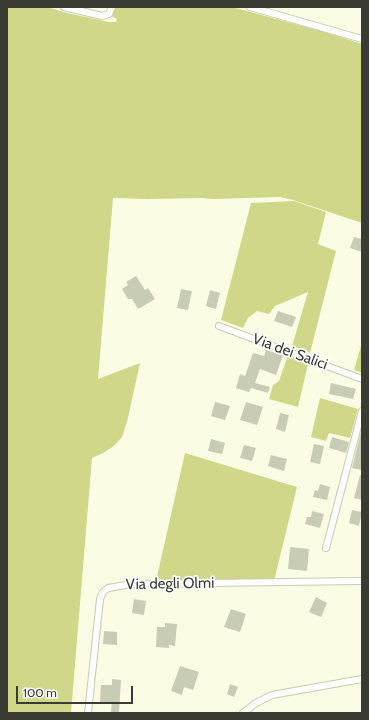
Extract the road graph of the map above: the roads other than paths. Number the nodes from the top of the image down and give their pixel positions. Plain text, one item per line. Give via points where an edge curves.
1 (64, 7) edge
2 (112, 7) edge
3 (250, 7) edge
4 (362, 39) edge
5 (219, 326) dead end
6 (362, 379) edge
7 (362, 411) edge
8 (326, 548) dead end
9 (362, 581) edge
10 (362, 679) edge
11 (88, 713) edge
12 (243, 713) edge

1 - 2 street via 105,16 110,13
3 - 4 street
5 - 6 street, Via dei Salici
7 - 8 street
9 - 11 street, Via degli Olmi via 132,584 108,588 100,599
10 - 12 street via 272,695

